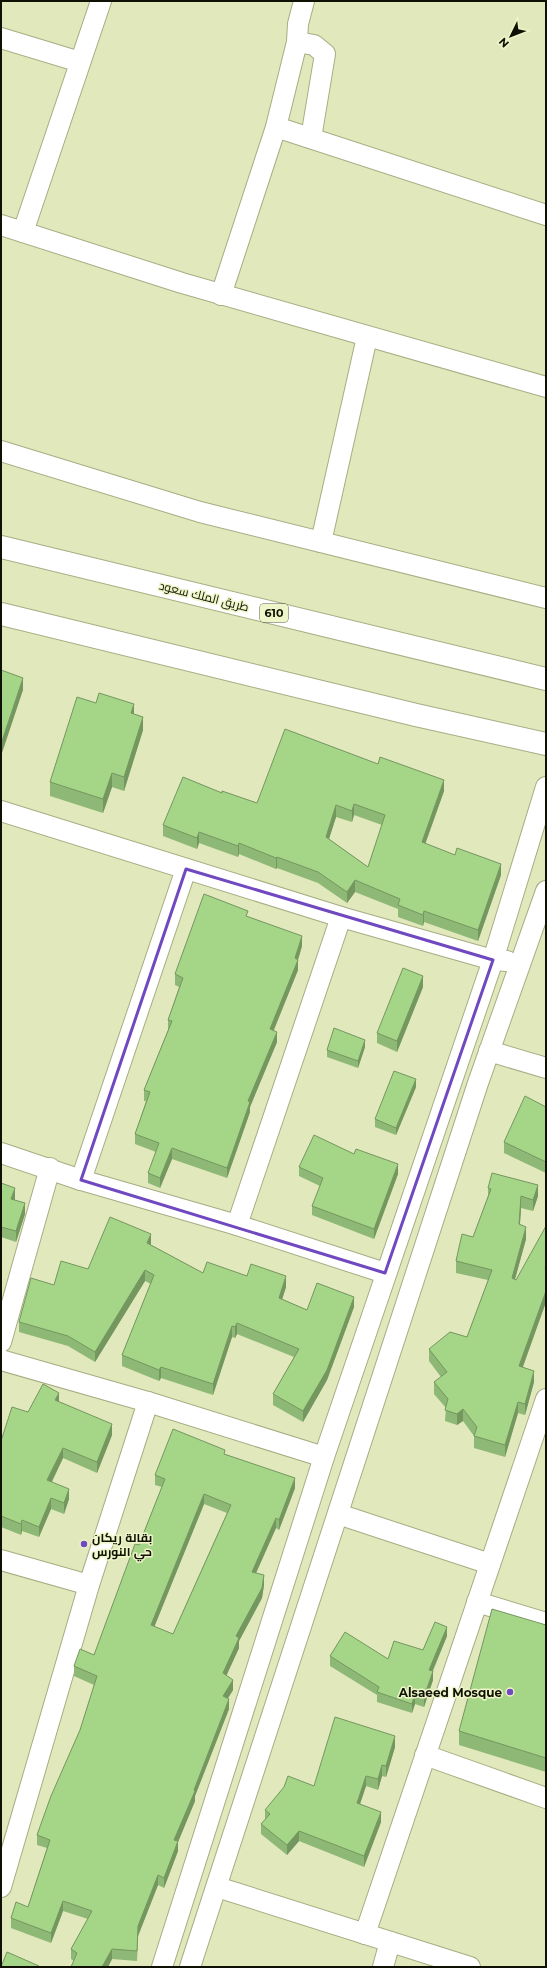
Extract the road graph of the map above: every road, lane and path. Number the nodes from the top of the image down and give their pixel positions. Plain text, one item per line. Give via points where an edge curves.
1 (101, 1) edge
2 (304, 1) edge
3 (1, 38) edge
4 (297, 42) junction
5 (80, 62) junction
6 (276, 127) junction
7 (311, 138) junction
8 (546, 215) edge
9 (1, 225) edge
10 (23, 232) junction
11 (221, 295) junction
12 (367, 337) junction
13 (546, 387) edge
14 (1, 452) edge
15 (321, 542) junction
16 (1, 547) edge
17 (546, 598) edge
18 (1, 614) edge
19 (546, 679) edge
20 (546, 744) edge
21 (546, 787) edge
22 (1, 811) edge
23 (186, 869) junction
24 (546, 891) edge
25 (341, 917) junction
26 (493, 960) junction
27 (521, 962) junction
28 (489, 1052) junction
29 (546, 1068) edge
30 (1, 1153) edge
31 (50, 1168) junction
32 (81, 1180) junction
33 (237, 1225) junction
34 (385, 1273) junction
35 (1, 1342) edge
36 (1, 1360) edge
37 (148, 1402) junction
38 (545, 1404) edge
39 (324, 1457) junction
40 (338, 1514) junction
41 (1, 1560) edge
42 (490, 1564) junction
43 (89, 1585) junction
44 (477, 1602) junction
45 (546, 1623) edge
46 (426, 1755) junction
47 (546, 1798) edge
48 (7, 1841) edge
49 (1, 1887) edge
50 (217, 1888) junction
51 (365, 1934) junction
52 (390, 1942) junction
53 (162, 1967) edge
54 (190, 1967) edge
55 (383, 1967) edge
56 (470, 1967) edge

1 - 5 street
2 - 4 street via 298,24
3 - 5 street
4 - 6 street
4 - 7 street via 314,45 326,54
5 - 10 street
6 - 7 street
6 - 11 street
7 - 8 street
9 - 10 street
10 - 11 street
11 - 12 street
12 - 13 street
12 - 15 street
14 - 15 street via 200,512
15 - 17 street
16 - 19 main road, طريق الملك سعود / 610
18 - 20 main road
21 - 26 street
22 - 23 street
23 - 25 street
23 - 32 street
24 - 27 street
25 - 26 street
25 - 33 street
26 - 27 street
26 - 34 street
27 - 28 street
28 - 29 street
28 - 40 street
30 - 31 street
31 - 32 street
31 - 35 street
32 - 33 street
33 - 34 street
34 - 39 street
36 - 37 street
37 - 39 street
37 - 43 street
38 - 42 street
39 - 53 street
40 - 42 street
40 - 50 street
41 - 43 street
42 - 44 street
43 - 48 street
44 - 45 street
44 - 46 street
46 - 47 street
46 - 51 street
48 - 49 street
50 - 51 street
50 - 54 street
51 - 52 street
52 - 55 street
52 - 56 street

